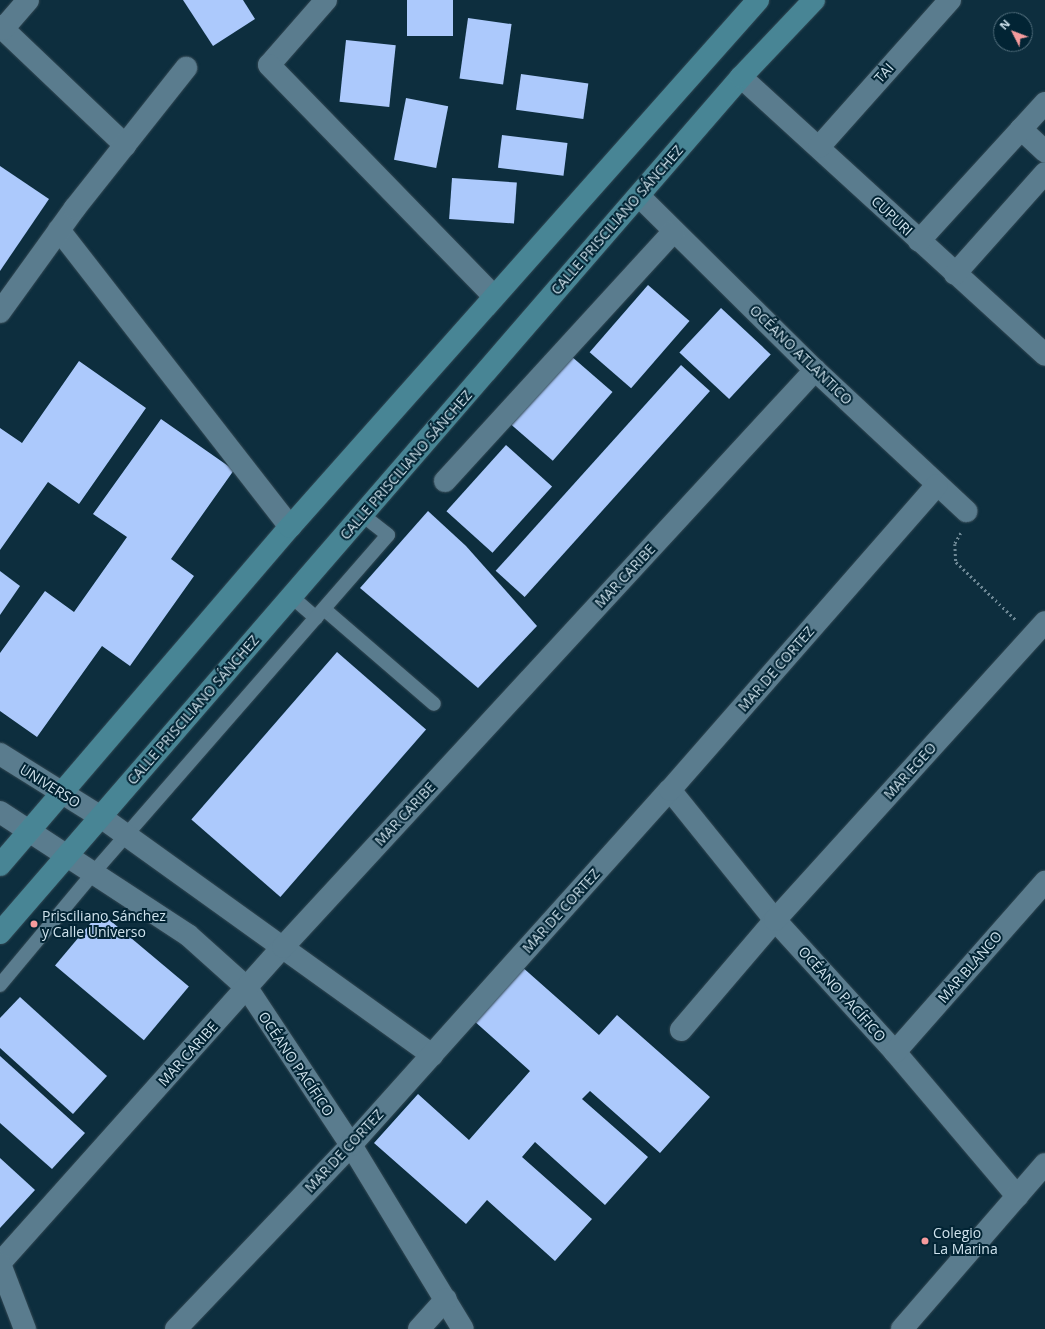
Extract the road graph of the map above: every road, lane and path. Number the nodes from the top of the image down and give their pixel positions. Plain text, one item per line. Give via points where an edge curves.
1 (28, 0) edge
2 (326, 0) edge
3 (758, 0) edge
4 (814, 0) edge
5 (950, 0) edge
6 (2, 28) edge
7 (186, 68) dead end
8 (741, 76) junction
9 (1045, 103) edge
10 (1021, 129) junction
11 (126, 146) junction
12 (819, 147) junction
13 (1045, 151) edge
14 (1045, 173) edge
15 (639, 196) junction
16 (59, 230) junction
17 (673, 232) junction
18 (919, 241) junction
19 (955, 274) junction
20 (494, 296) junction
21 (0, 312) edge
22 (1045, 354) edge
23 (815, 370) junction
24 (445, 481) dead end
25 (937, 485) junction
26 (966, 511) joint
27 (362, 515) junction
28 (290, 527) junction
29 (292, 597) junction
30 (320, 613) junction
31 (1039, 629) edge
32 (434, 704) dead end
33 (0, 754) edge
34 (670, 790) junction
35 (59, 793) junction
36 (0, 812) edge
37 (101, 817) junction
38 (29, 831) junction
39 (127, 835) junction
40 (69, 855) junction
41 (0, 865) edge
42 (94, 872) junction
43 (1045, 882) edge
44 (775, 920) junction
45 (0, 933) edge
46 (283, 947) junction
47 (0, 985) edge
48 (247, 988) junction
49 (681, 1030) dead end
50 (895, 1052) junction
51 (432, 1055) junction
52 (351, 1145) junction
53 (1045, 1164) edge
54 (1017, 1196) junction
55 (0, 1263) edge
56 (446, 1300) junction
57 (25, 1329) edge
58 (176, 1329) edge
59 (419, 1329) edge
60 (463, 1329) edge
61 (902, 1329) edge

1 - 6 street
2 - 20 street via 269,65
3 - 20 main road
4 - 8 main road, CALLE PRISCILIANO SÁNCHEZ
5 - 12 street, TAI
6 - 11 street
7 - 11 street
8 - 12 street, CUPURI
8 - 15 main road, CALLE PRISCILIANO SÁNCHEZ
9 - 10 street
10 - 13 street
10 - 18 street
11 - 16 street
12 - 18 street, CUPURI
14 - 19 street
15 - 17 street, OCÉANO ATLANTICO
15 - 27 main road, CALLE PRISCILIANO SÁNCHEZ
16 - 21 street
16 - 28 street
17 - 23 street, OCÉANO ATLANTICO
17 - 24 street
18 - 19 street, CUPURI
19 - 22 street, CUPURI
20 - 28 main road
23 - 25 street, OCÉANO ATLANTICO
23 - 46 street, MAR CARIBE
25 - 26 street, OCÉANO ATLANTICO
25 - 34 street, MAR DE CORTEZ
26 - 31 path via 965,525 955,544 956,562
27 - 29 main road, CALLE PRISCILIANO SÁNCHEZ
27 - 30 lane via 388,535
28 - 35 main road
29 - 30 lane
29 - 37 main road, CALLE PRISCILIANO SÁNCHEZ
30 - 32 lane
30 - 39 lane
31 - 44 street, MAR EGEO
33 - 35 street, UNIVERSO
34 - 44 street, OCÉANO PACÍFICO
34 - 51 street, MAR DE CORTEZ
35 - 37 street, UNIVERSO
35 - 38 main road
36 - 38 street
37 - 39 street
37 - 40 main road, CALLE PRISCILIANO SÁNCHEZ
38 - 40 street
38 - 41 main road
39 - 42 lane
39 - 46 street
40 - 42 street, OCÉANO PACÍFICO
40 - 45 main road, CALLE PRISCILIANO SÁNCHEZ
42 - 47 lane
42 - 48 street, OCÉANO PACÍFICO via 188,935
43 - 50 street, MAR BLANCO
44 - 49 street, MAR EGEO
44 - 50 street, OCÉANO PACÍFICO
46 - 48 street, MAR CARIBE
46 - 51 street
48 - 52 street, OCÉANO PACÍFICO
48 - 55 street, MAR CARIBE
50 - 54 street, OCÉANO PACÍFICO
51 - 52 street, MAR DE CORTEZ
52 - 56 street, OCÉANO PACÍFICO
52 - 58 street, MAR DE CORTEZ
53 - 54 street
54 - 61 street
55 - 57 street
56 - 59 street
56 - 60 street, OCÉANO PACÍFICO

